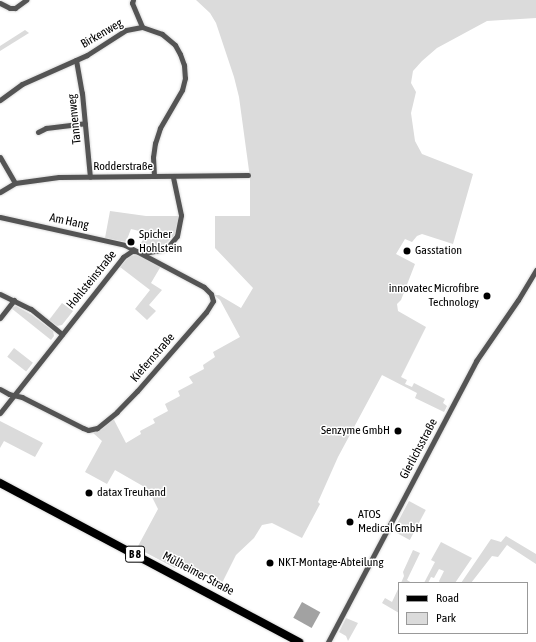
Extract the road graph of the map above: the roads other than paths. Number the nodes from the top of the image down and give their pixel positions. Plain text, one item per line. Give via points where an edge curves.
1 (26, 0) edge
2 (133, 0) edge
3 (0, 3) edge
4 (142, 27) junction
5 (76, 60) junction
6 (0, 100) edge
7 (85, 123) junction
8 (38, 132) dead end
9 (0, 157) edge
10 (248, 175) dead end
11 (154, 176) junction
12 (90, 177) junction
13 (173, 177) junction
14 (15, 183) junction
15 (0, 192) edge
16 (0, 217) edge
17 (132, 251) junction
18 (536, 270) edge
19 (0, 294) edge
20 (14, 300) junction
21 (0, 318) edge
22 (62, 334) junction
23 (0, 389) edge
24 (14, 395) junction
25 (0, 413) edge
26 (0, 483) edge
27 (299, 642) edge
28 (328, 642) edge

1 - 3 street via 15,8
2 - 4 street
4 - 5 street, Birkenweg via 126,30
4 - 11 street, Birkenweg via 168,38 180,54 185,71 182,90 160,128 153,157
5 - 6 street, Birkenweg via 22,84
5 - 7 street, Tannenweg
7 - 8 street via 46,128
7 - 12 street, Tannenweg
9 - 14 street
10 - 13 street, Rodderstraße
11 - 12 street, Rodderstraße
11 - 13 street, Rodderstraße
12 - 14 street, Rodderstraße via 59,177
13 - 17 street, Hohlsteinstraße via 181,215 177,236 162,250
14 - 15 street, Rodderstraße
16 - 17 street, Am Hang via 125,245
17 - 22 street, Hohlsteinstraße via 123,257
17 - 24 street, Kiefernstraße via 147,256 204,287 213,299 206,312 137,392 97,428 86,430
18 - 28 street, Gierlichsstraße via 476,361
19 - 20 street
20 - 21 street
20 - 22 street via 31,309
22 - 24 street, Hohlsteinstraße
23 - 24 street
24 - 25 street, Hohlsteinstraße
26 - 27 main road, Mülheimer Straße / B 8

